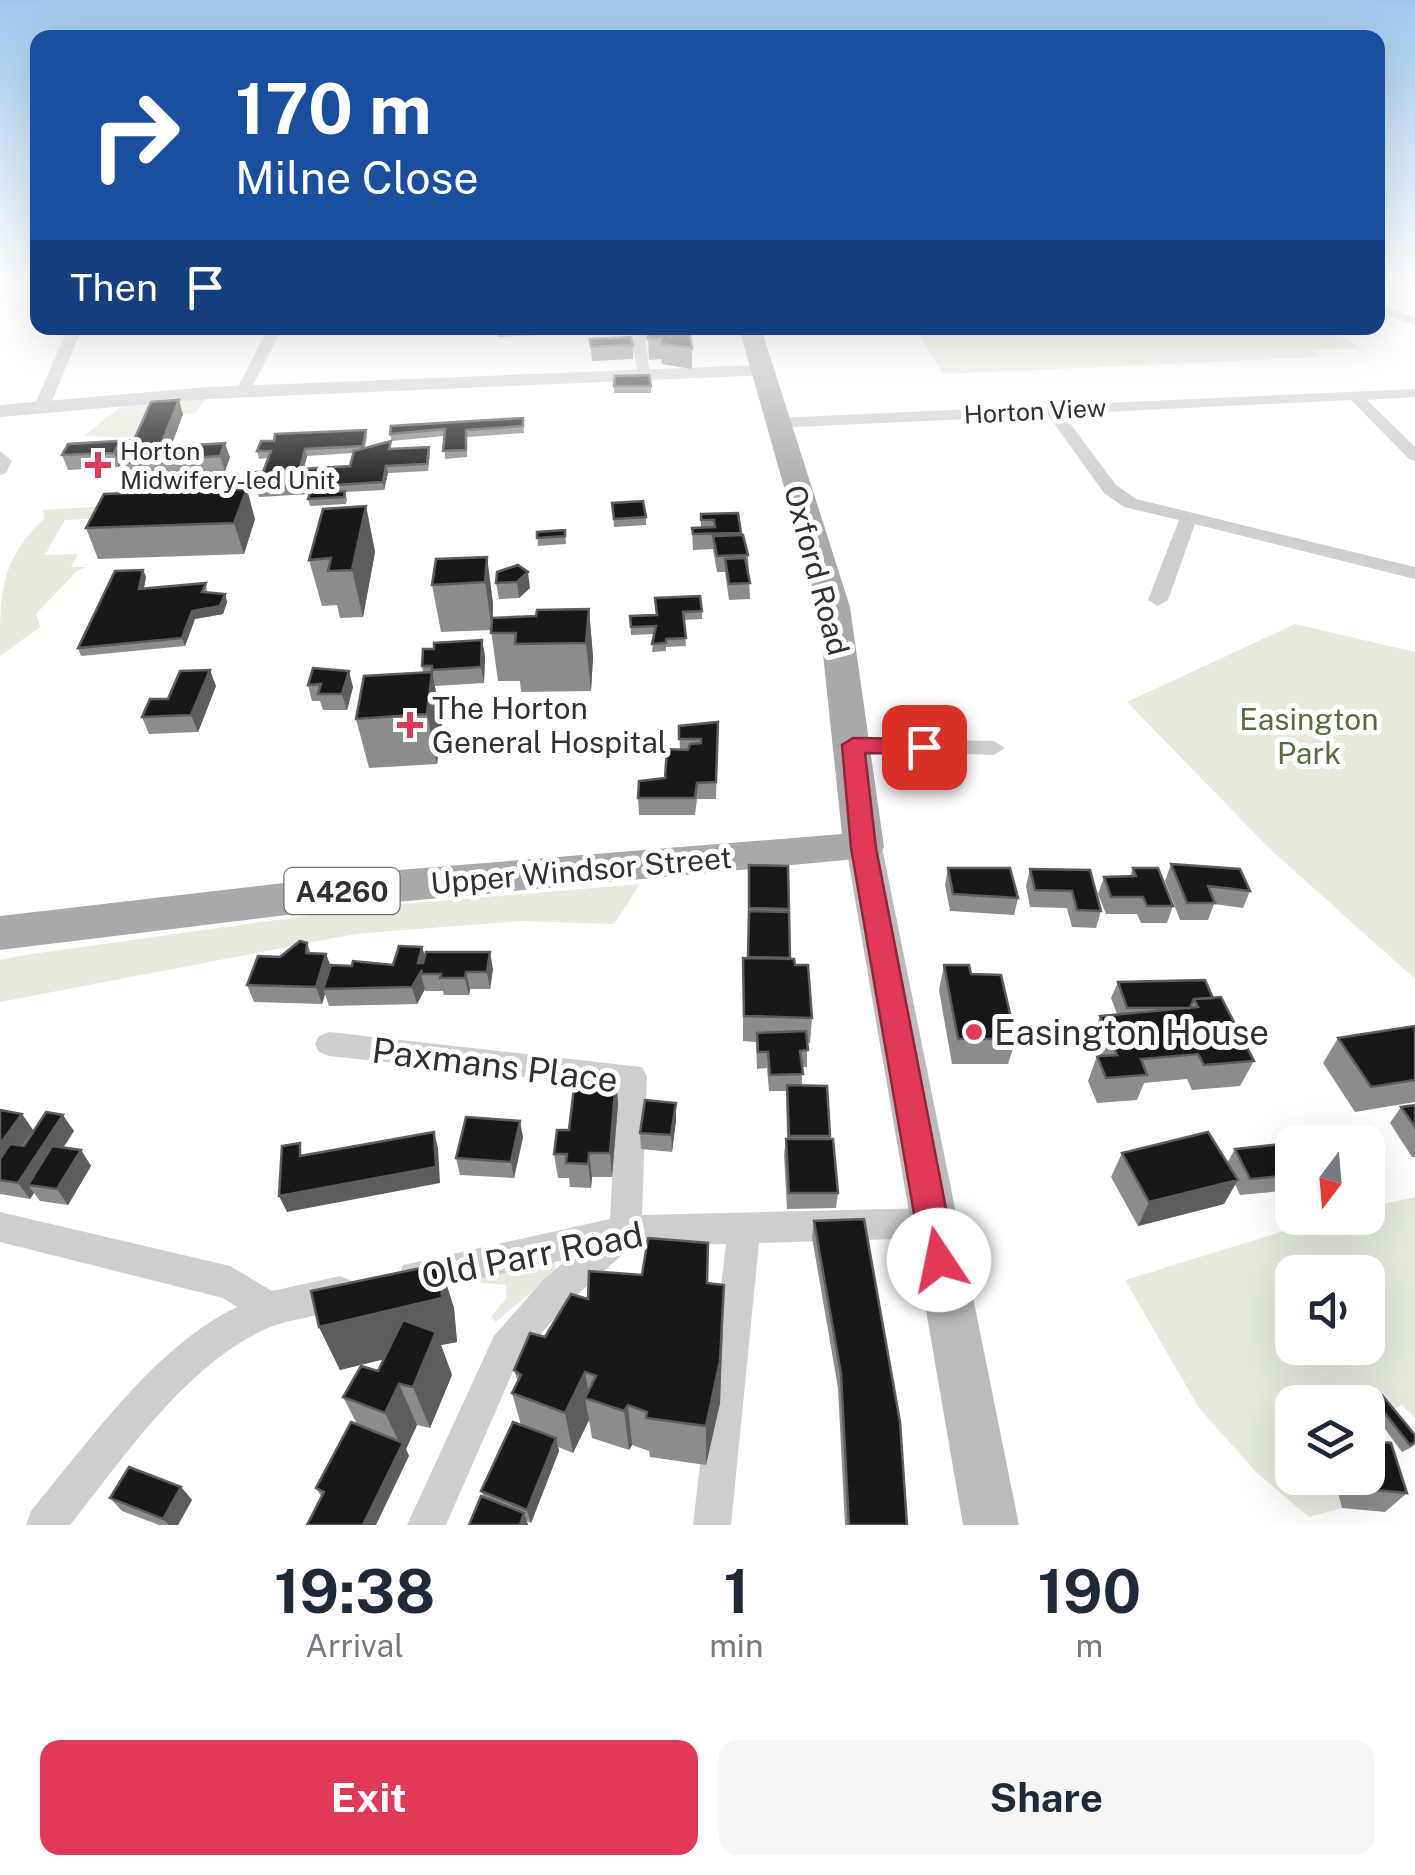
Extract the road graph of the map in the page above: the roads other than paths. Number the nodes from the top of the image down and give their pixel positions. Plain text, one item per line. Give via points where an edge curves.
1 (63, 355) edge
2 (261, 355) edge
3 (643, 355) edge
4 (756, 355) edge
5 (760, 370) junction
6 (646, 376) junction
7 (243, 392) junction
8 (1415, 393) edge
9 (1356, 396) junction
10 (42, 406) junction
11 (1052, 410) junction
12 (0, 412) edge
13 (776, 423) junction
14 (0, 456) edge
15 (1415, 456) edge
16 (0, 470) edge
17 (1188, 518) junction
18 (1415, 573) edge
19 (1158, 600) dead end
20 (853, 745) junction
21 (994, 748) dead end
22 (864, 848) junction
23 (0, 933) edge
24 (329, 1044) dead end
25 (932, 1223) junction
26 (0, 1227) edge
27 (744, 1229) junction
28 (625, 1231) junction
29 (270, 1308) junction
30 (46, 1525) edge
31 (426, 1525) edge
32 (712, 1525) edge
33 (991, 1525) edge

1 - 10 street
2 - 7 street
3 - 6 street
4 - 5 main road, Oxford Road
5 - 6 street
5 - 13 main road, Oxford Road
6 - 7 street
7 - 10 street
8 - 9 street, Horton View
9 - 11 street, Horton View
9 - 15 street
10 - 12 street
11 - 13 street, Horton View
11 - 17 street via 1116,495
13 - 20 main road, Oxford Road via 834,607
14 - 16 street
17 - 18 street
17 - 19 street
20 - 21 street
20 - 22 main road, Oxford Road
22 - 23 main road, Upper Windsor Street / A4260 via 386,886
22 - 25 main road, Oxford Road
24 - 28 street, Paxmans Place via 632,1076
25 - 27 street, Old Parr Road
25 - 33 main road, Oxford Road
26 - 29 street via 230,1283
27 - 28 street, Old Parr Road
27 - 32 street
28 - 29 street, Old Parr Road
28 - 31 street via 555,1292 506,1348
29 - 30 street, Old Parr Road via 208,1346 126,1427

